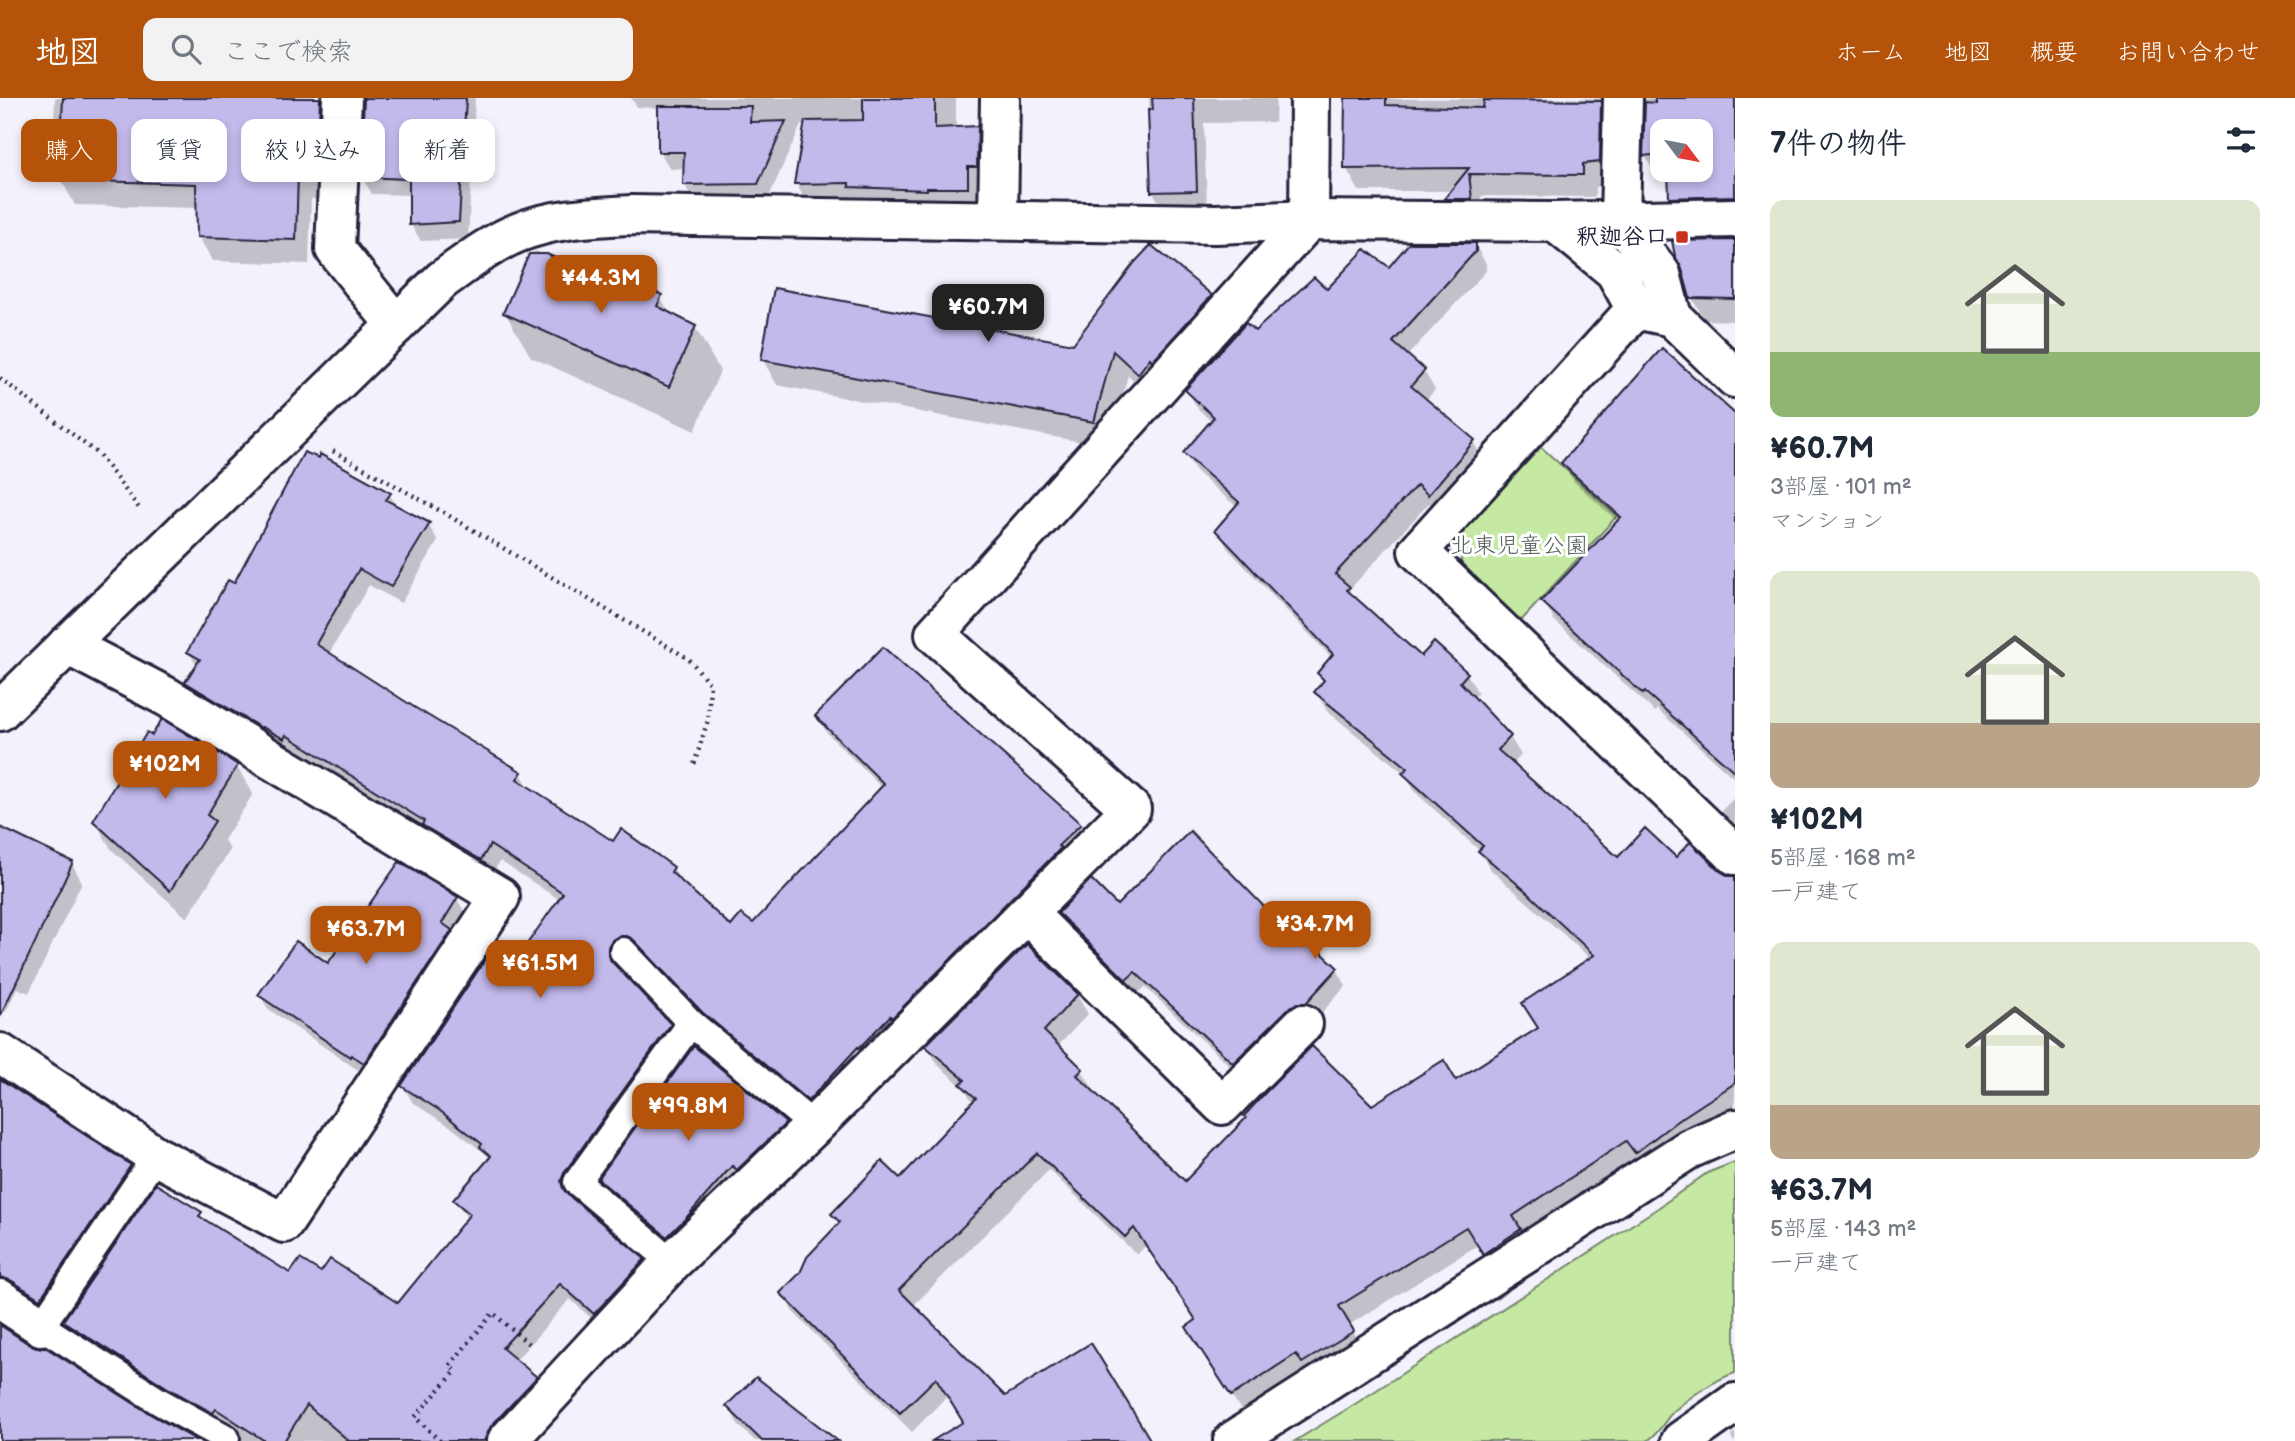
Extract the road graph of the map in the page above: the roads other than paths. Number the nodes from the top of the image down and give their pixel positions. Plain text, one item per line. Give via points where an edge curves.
1 (342, 98) edge
2 (1000, 98) edge
3 (1310, 98) edge
4 (1622, 98) edge
5 (1735, 218) edge
6 (998, 219) junction
7 (1620, 219) junction
8 (1309, 220) junction
9 (1555, 222) junction
10 (1654, 313) junction
11 (396, 325) junction
12 (1735, 378) edge
13 (67, 645) junction
14 (0, 711) edge
15 (1735, 855) edge
16 (1027, 913) junction
17 (623, 951) dead end
18 (691, 1023) junction
19 (1303, 1024) dead end
20 (0, 1053) edge
21 (814, 1126) junction
22 (1735, 1129) edge
23 (156, 1156) junction
24 (672, 1262) junction
25 (0, 1299) edge
26 (41, 1326) junction
27 (1735, 1404) edge
28 (226, 1438) dead end
29 (506, 1441) edge
30 (1233, 1441) edge
31 (1681, 1441) edge

1 - 11 street via 335,249
2 - 6 street
3 - 8 street
4 - 7 street
5 - 7 street
6 - 8 street via 1216,224
6 - 11 street via 631,215 544,224 515,233 479,253 442,280
7 - 9 street
7 - 10 street via 1661,274
8 - 9 street
8 - 16 street via 934,634 1131,809
9 - 10 street via 1615,271
10 - 12 street
10 - 15 street via 1418,551
11 - 13 street
13 - 14 street
13 - 23 street via 167,697 500,897 284,1223
16 - 19 street via 1222,1105
16 - 21 street
17 - 18 lane
18 - 21 lane
18 - 24 lane via 577,1182
20 - 23 street
21 - 24 street
22 - 30 street via 1689,1149
23 - 26 lane
24 - 29 street
25 - 26 street
26 - 28 lane
27 - 31 street

